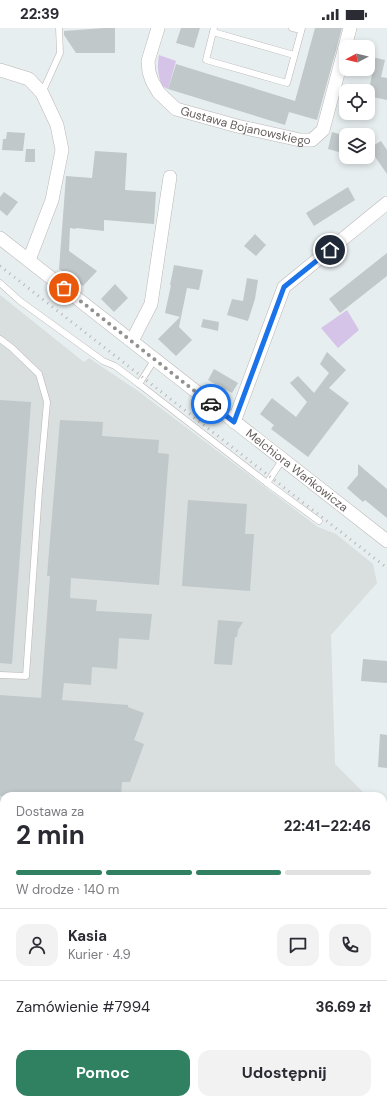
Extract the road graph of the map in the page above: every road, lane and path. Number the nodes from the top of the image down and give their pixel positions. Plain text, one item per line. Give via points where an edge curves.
1 (59, 28) edge
2 (158, 28) edge
3 (292, 28) edge
4 (350, 28) edge
5 (301, 29) edge
6 (214, 30) edge
7 (294, 55) junction
8 (0, 70) edge
9 (42, 93) junction
10 (170, 177) dead end
11 (387, 203) edge
12 (0, 238) edge
13 (29, 260) junction
14 (0, 283) edge
15 (0, 339) edge
16 (132, 341) junction
17 (155, 359) junction
18 (139, 384) junction
19 (234, 422) junction
20 (283, 459) junction
21 (267, 483) junction
22 (319, 521) dead end
23 (387, 541) edge
24 (0, 675) edge

1 - 9 lane via 60,53
2 - 4 street, Gustawa Bojanowskiego via 148,61 149,72 159,93 176,109 237,126 300,140 312,140 322,130
3 - 5 lane
5 - 7 lane
6 - 7 lane
6 - 7 lane via 206,60 287,83
8 - 9 street via 30,79
9 - 13 street via 57,125 62,150 52,200
10 - 16 street via 151,304
11 - 19 street via 284,287
12 - 13 street, Melchiora Wańkowicza
13 - 16 street, Melchiora Wańkowicza
14 - 18 lane via 27,306
15 - 24 lane via 39,374 47,402 26,676
16 - 17 street, Melchiora Wańkowicza
17 - 18 lane
17 - 19 street, Melchiora Wańkowicza
18 - 21 lane
19 - 20 street, Melchiora Wańkowicza
20 - 21 lane
20 - 23 street, Melchiora Wańkowicza
21 - 22 lane

